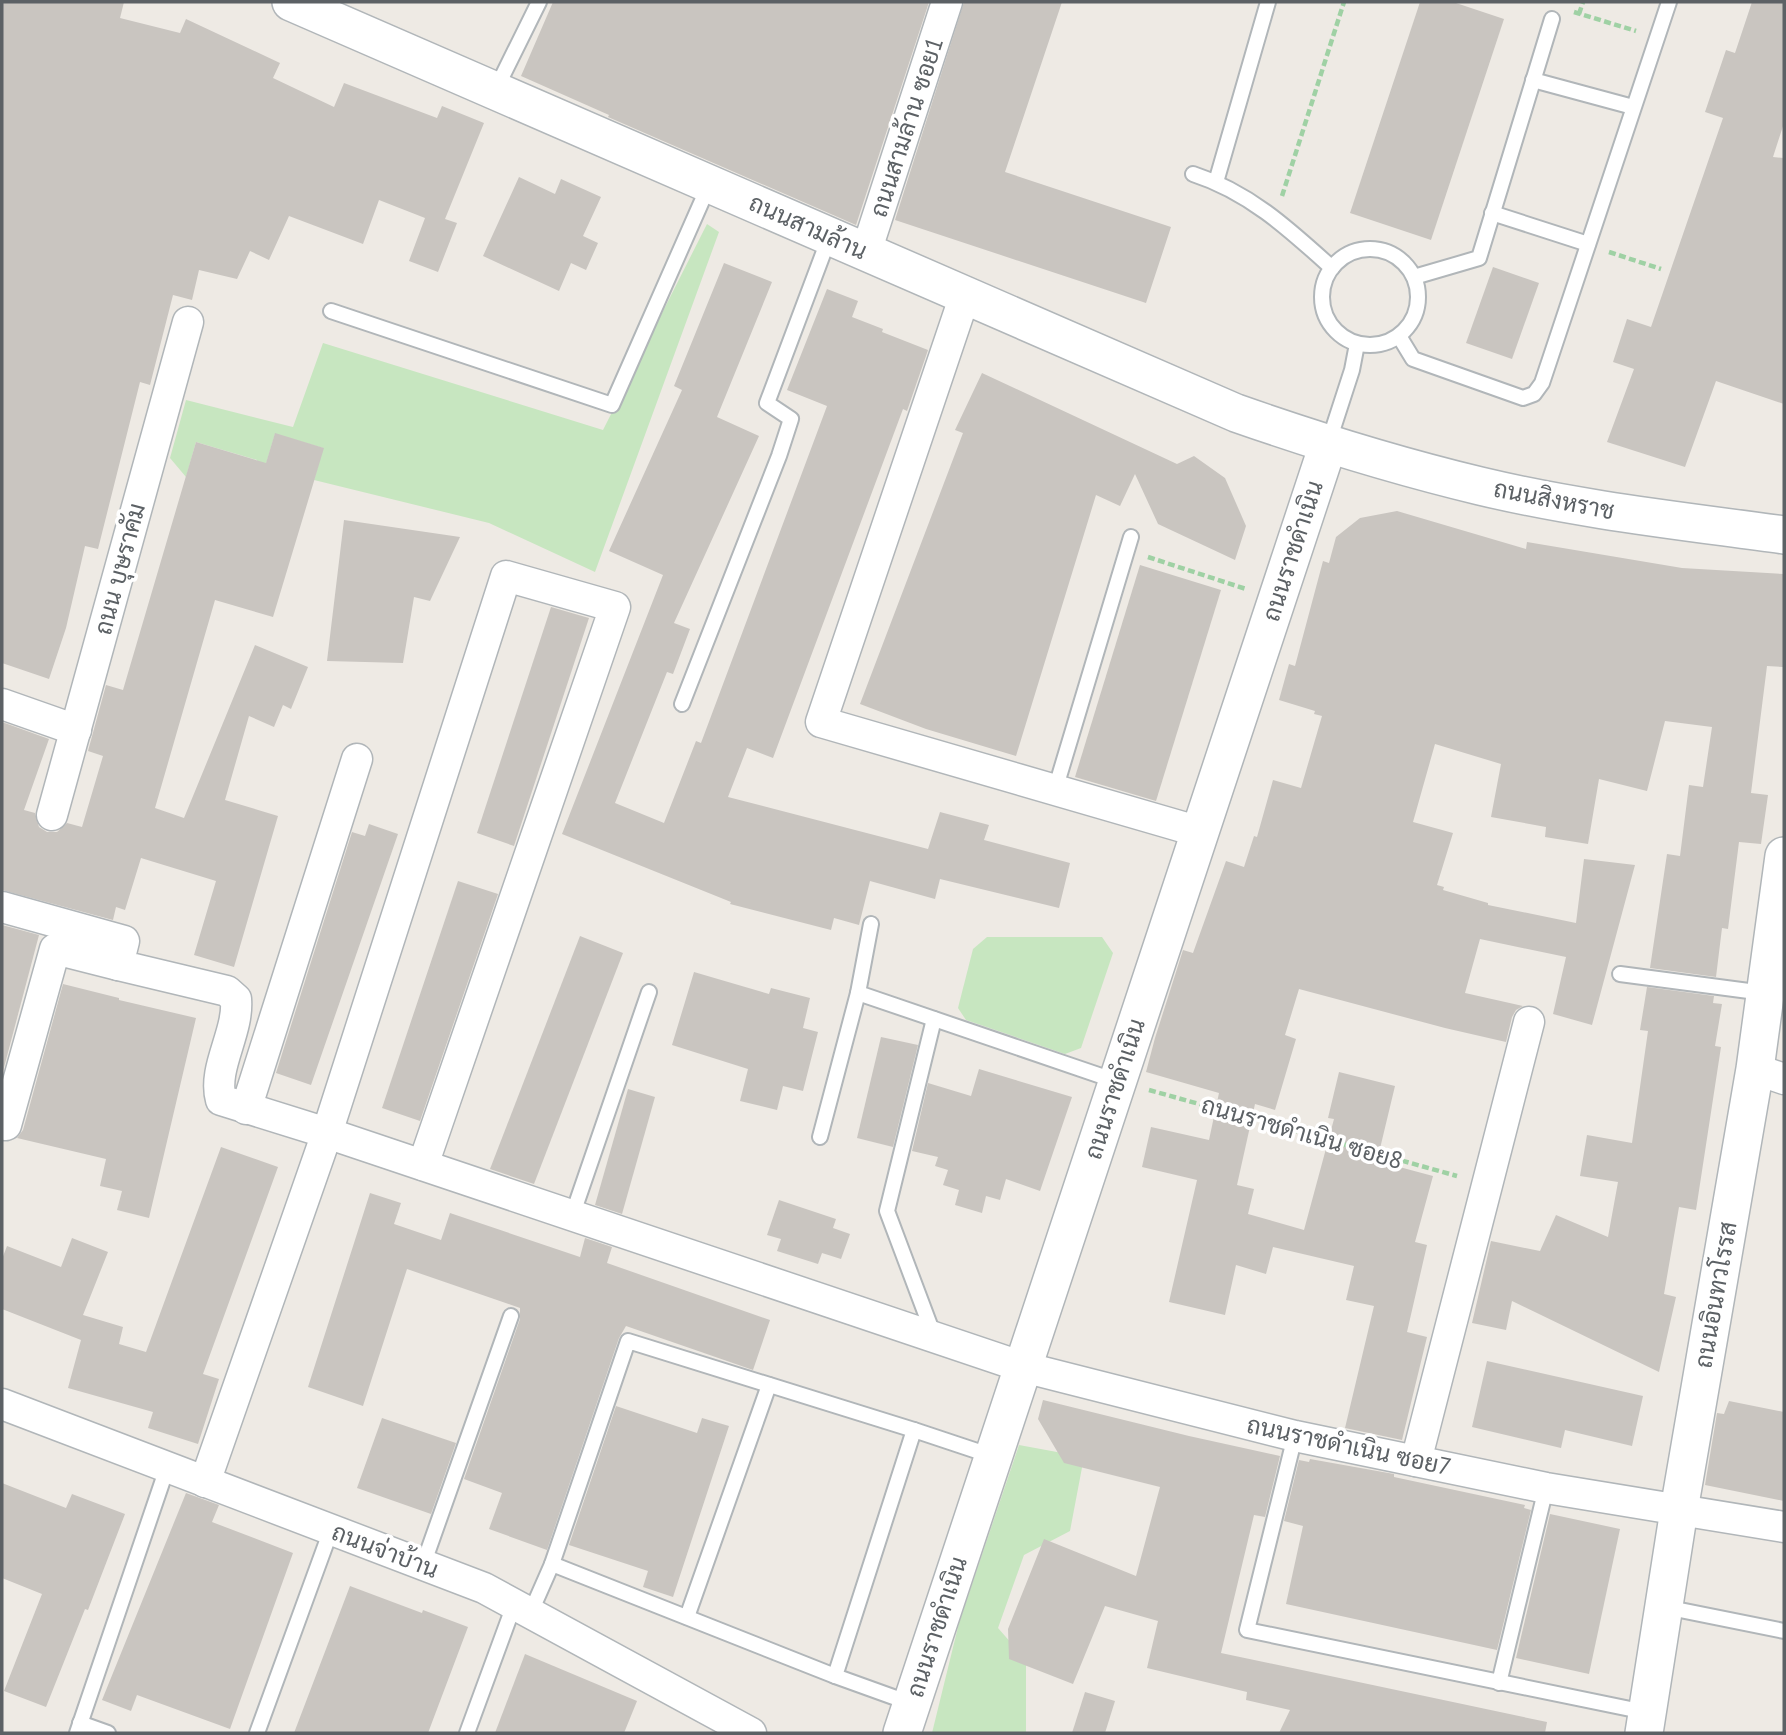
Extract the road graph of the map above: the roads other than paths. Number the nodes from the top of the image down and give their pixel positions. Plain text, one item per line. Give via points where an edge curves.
1 (291, 2) edge
2 (539, 2) edge
3 (947, 2) edge
4 (1268, 2) edge
5 (1669, 2) edge
6 (1552, 19) dead end
7 (1533, 80) junction
8 (495, 90) junction
9 (1633, 107) junction
10 (1193, 174) dead end
11 (1216, 182) junction
12 (709, 184) junction
13 (1492, 213) junction
14 (830, 236) junction
15 (1588, 244) junction
16 (866, 252) junction
17 (1332, 268) junction
18 (1414, 277) junction
19 (965, 295) junction
20 (331, 311) dead end
21 (188, 322) dead end
22 (1399, 336) junction
23 (1357, 344) junction
24 (1328, 445) junction
25 (1779, 532) edge
26 (1129, 543) road end
27 (2, 704) edge
28 (682, 704) dead end
29 (76, 730) junction
30 (358, 759) dead end
31 (1055, 790) junction
32 (52, 815) dead end
33 (1199, 832) junction
34 (1784, 856) edge
35 (2, 907) edge
36 (871, 925) dead end
37 (118, 965) junction
38 (1620, 974) dead end
39 (649, 992) dead end
40 (859, 993) junction
41 (1765, 993) junction
42 (934, 1019) junction
43 (1530, 1022) dead end
44 (1770, 1074) edge
45 (1117, 1082) junction
46 (246, 1109) junction
47 (6, 1125) dead end
48 (327, 1133) junction
49 (820, 1137) dead end
50 (423, 1165) junction
51 (572, 1216) junction
52 (511, 1316) dead end
53 (934, 1338) junction
54 (1023, 1367) junction
55 (769, 1385) junction
56 (2, 1404) edge
57 (914, 1430) junction
58 (1295, 1436) junction
59 (993, 1457) junction
60 (1416, 1461) junction
61 (167, 1468) junction
62 (205, 1482) junction
63 (1546, 1488) junction
64 (1679, 1510) junction
65 (1784, 1527) edge
66 (331, 1530) junction
67 (552, 1564) junction
68 (423, 1565) junction
69 (1664, 1607) junction
70 (522, 1609) junction
71 (687, 1618) junction
72 (1784, 1631) edge
73 (835, 1676) junction
74 (1499, 1683) junction
75 (906, 1718) edge
76 (1645, 1723) edge
77 (79, 1728) edge
78 (108, 1733) edge
79 (257, 1733) edge
80 (467, 1733) edge
81 (751, 1733) edge

1 - 8 street, ถนนสามล้าน
2 - 8 lane
3 - 16 street, ถนนสามล้าน ซอย1
4 - 11 lane
5 - 9 lane
6 - 7 lane
7 - 9 lane
7 - 13 lane
8 - 12 street, ถนนสามล้าน
9 - 15 lane
10 - 11 lane
11 - 17 lane via 1275,217
12 - 14 street, ถนนสามล้าน
12 - 20 lane via 612,405
13 - 15 lane
13 - 18 lane via 1479,258
14 - 16 street, ถนนสามล้าน
14 - 28 lane via 768,403 791,419
15 - 22 lane via 1542,383 1534,394 1523,398 1413,359
16 - 19 street, ถนนสามล้าน
17 - 18 lane via 1344,256 1376,249 1405,263
17 - 23 lane via 1322,297 1324,312 1342,337
18 - 22 lane via 1417,309
19 - 24 street, ถนนสามล้าน via 1236,413
19 - 31 street via 821,722
21 - 29 street, ถนน บุษราคัม
22 - 23 lane via 1386,343
23 - 24 lane
24 - 25 street, ถนนสิงหราช via 1482,486 1602,510
24 - 33 street, ถนนราชดำเนิน
26 - 31 lane
27 - 29 street
29 - 32 street, ถนน บุษราคัม
30 - 46 street
31 - 33 street
33 - 45 street, ถนนราชดำเนิน
34 - 41 street, ถนนอินทวโรรส
35 - 37 street via 124,941
36 - 40 lane
37 - 46 street, ถนนราชดำเนิน ซอย7 via 227,991 236,999 237,1014 217,1088 221,1100
37 - 47 street via 55,949
38 - 41 lane
39 - 51 lane
40 - 42 lane
40 - 49 lane
41 - 44 street, ถนนอินทวโรรส
42 - 45 lane
42 - 53 lane via 887,1211
43 - 60 street
44 - 64 street, ถนนอินทวโรรส
45 - 54 street, ถนนราชดำเนิน
46 - 48 street, ถนนราชดำเนิน ซอย7
48 - 50 street, ถนนราชดำเนิน ซอย7
48 - 50 street via 506,576 615,607
48 - 62 street
50 - 51 street, ถนนราชดำเนิน ซอย7
51 - 53 street, ถนนราชดำเนิน ซอย7
52 - 68 lane
53 - 54 street, ถนนราชดำเนิน ซอย7
54 - 58 street, ถนนราชดำเนิน ซอย7
54 - 59 street, ถนนราชดำเนิน
55 - 57 lane
55 - 67 lane via 628,1340
55 - 71 lane
56 - 61 street, ถนนจ่าบ้าน
57 - 59 lane
57 - 73 lane
58 - 60 street, ถนนราชดำเนิน ซอย7
58 - 74 lane via 1247,1630
59 - 75 street, ถนนราชดำเนิน
60 - 63 street, ถนนราชดำเนิน ซอย7
61 - 62 street, ถนนจ่าบ้าน
61 - 77 lane
62 - 66 street, ถนนจ่าบ้าน
63 - 64 street, ถนนราชดำเนิน ซอย7
63 - 74 lane
64 - 65 street, ถนนราชดำเนิน ซอย7
64 - 69 street, ถนนอินทวโรรส
66 - 68 street, ถนนจ่าบ้าน
66 - 79 lane
67 - 70 lane
67 - 71 lane
68 - 70 street, ถนนจ่าบ้าน via 484,1588
69 - 72 lane
69 - 76 street, ถนนอินทวโรรส
70 - 80 lane
70 - 81 street, ถนนจ่าบ้าน
71 - 73 lane
73 - 75 lane
74 - 76 lane
77 - 78 lane

